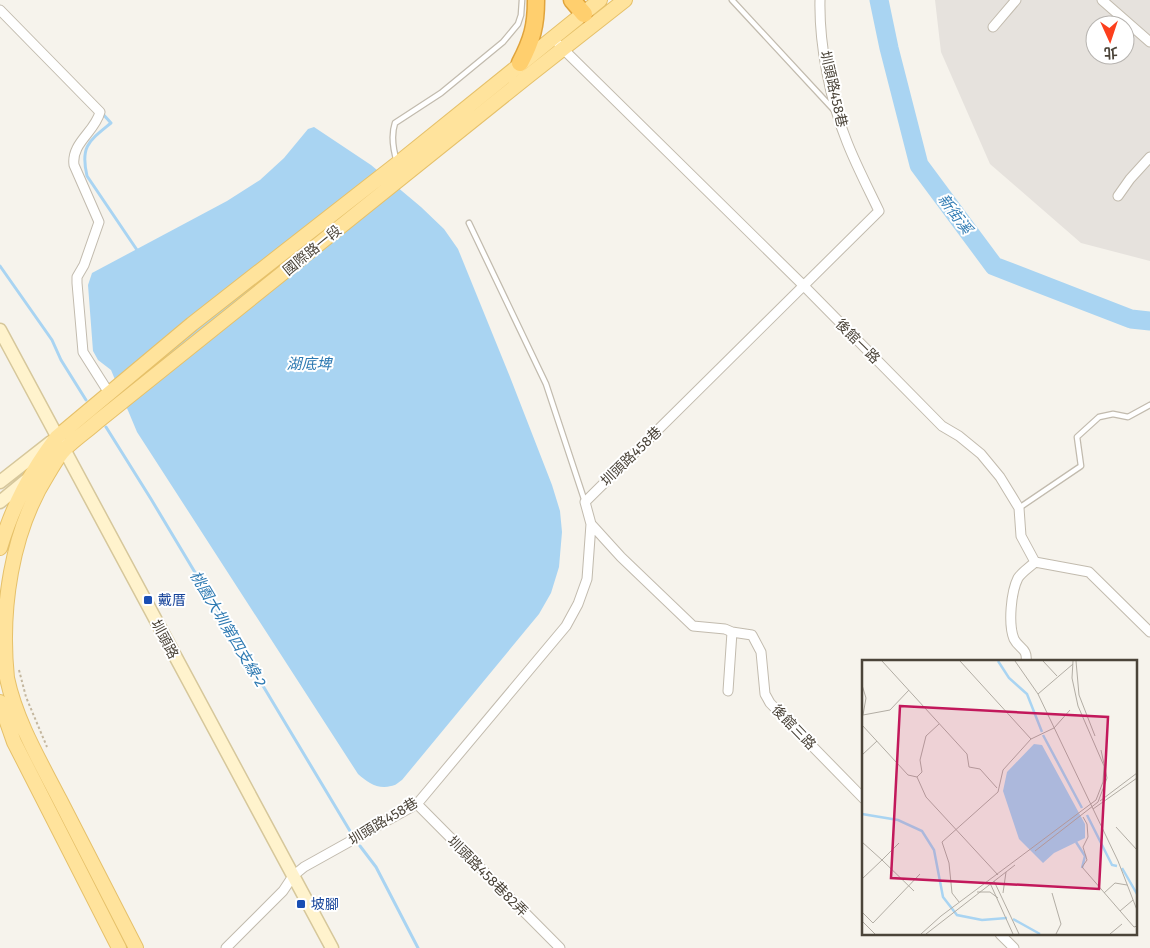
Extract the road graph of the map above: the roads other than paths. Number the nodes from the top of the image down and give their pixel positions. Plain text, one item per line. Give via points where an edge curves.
1 (522, 0) edge
2 (536, 0) edge
3 (572, 0) edge
4 (601, 0) edge
5 (626, 0) edge
6 (732, 0) edge
7 (820, 0) edge
8 (1016, 0) edge
9 (1102, 0) edge
10 (0, 10) edge
11 (584, 14) junction
12 (605, 16) junction
13 (993, 27) dead end
14 (551, 38) junction
15 (1150, 42) edge
16 (562, 49) junction
17 (520, 63) junction
18 (837, 112) junction
19 (1150, 157) edge
20 (398, 163) junction
21 (1118, 196) dead end
22 (470, 223) dead end
23 (804, 286) junction
24 (0, 330) edge
25 (109, 393) junction
26 (1150, 406) edge
27 (56, 437) junction
28 (64, 450) junction
29 (27, 480) junction
30 (0, 482) edge
31 (0, 502) edge
32 (585, 502) junction
33 (1019, 508) junction
34 (591, 524) junction
35 (0, 548) edge
36 (1036, 562) junction
37 (732, 632) junction
38 (1150, 632) edge
39 (1026, 660) edge
40 (728, 691) dead end
41 (0, 702) edge
42 (862, 797) edge
43 (417, 804) junction
44 (293, 876) junction
45 (1002, 936) edge
46 (119, 948) edge
47 (136, 948) edge
48 (226, 948) edge
49 (332, 948) edge
50 (560, 948) edge
51 (1014, 948) edge

1 - 20 lane via 518,24 503,42 441,93 395,123 392,130
2 - 17 highway via 535,27
3 - 11 highway
4 - 11 main road, 國際路一段
4 - 12 main road
5 - 12 main road, 國際路一段
6 - 18 lane
7 - 18 street, 圳頭路458巷 via 820,24
8 - 13 street
9 - 15 street
10 - 25 street via 100,112 73,156 99,222 77,283 82,352
11 - 12 main road
11 - 14 main road, 國際路一段
12 - 16 main road, 國際路一段
14 - 16 street, 後館一路
14 - 17 main road, 國際路一段
16 - 23 street, 後館一路
16 - 28 main road, 國際路一段
17 - 20 main road, 國際路一段
18 - 23 street, 圳頭路458巷 via 847,142 879,211
19 - 21 street
20 - 25 main road, 國際路一段
22 - 32 lane via 546,384
23 - 32 street, 圳頭路458巷
23 - 33 street, 後館一路 via 942,426 981,454
24 - 27 street, 圳頭路
25 - 27 main road, 國際路一段
26 - 33 lane via 1128,417 1113,414 1098,418 1077,437 1081,466
27 - 28 street, 圳頭路
27 - 29 main road
27 - 30 street, 國際路一段
28 - 29 street, 國際路一段
28 - 44 street, 圳頭路
28 - 47 main road via 41,486 11,558 2,613 7,678 19,716 40,762
29 - 31 street, 國際路一段
29 - 35 main road
32 - 34 street, 圳頭路458巷
33 - 36 street, 後館一路 via 1021,536
34 - 37 street, 後館三路 via 693,626 725,628
34 - 43 street, 圳頭路458巷 via 587,579 566,626
36 - 38 street via 1089,572
36 - 39 street via 1019,576 1011,595 1014,639 1027,655
37 - 40 street
37 - 42 street, 後館三路 via 752,635 761,652 765,694 770,703
41 - 46 main road via 14,742
43 - 44 street, 圳頭路458巷
43 - 50 street, 圳頭路458巷82弄
44 - 48 street, 圳頭路458巷 via 283,891
44 - 49 street, 圳頭路
45 - 51 street

